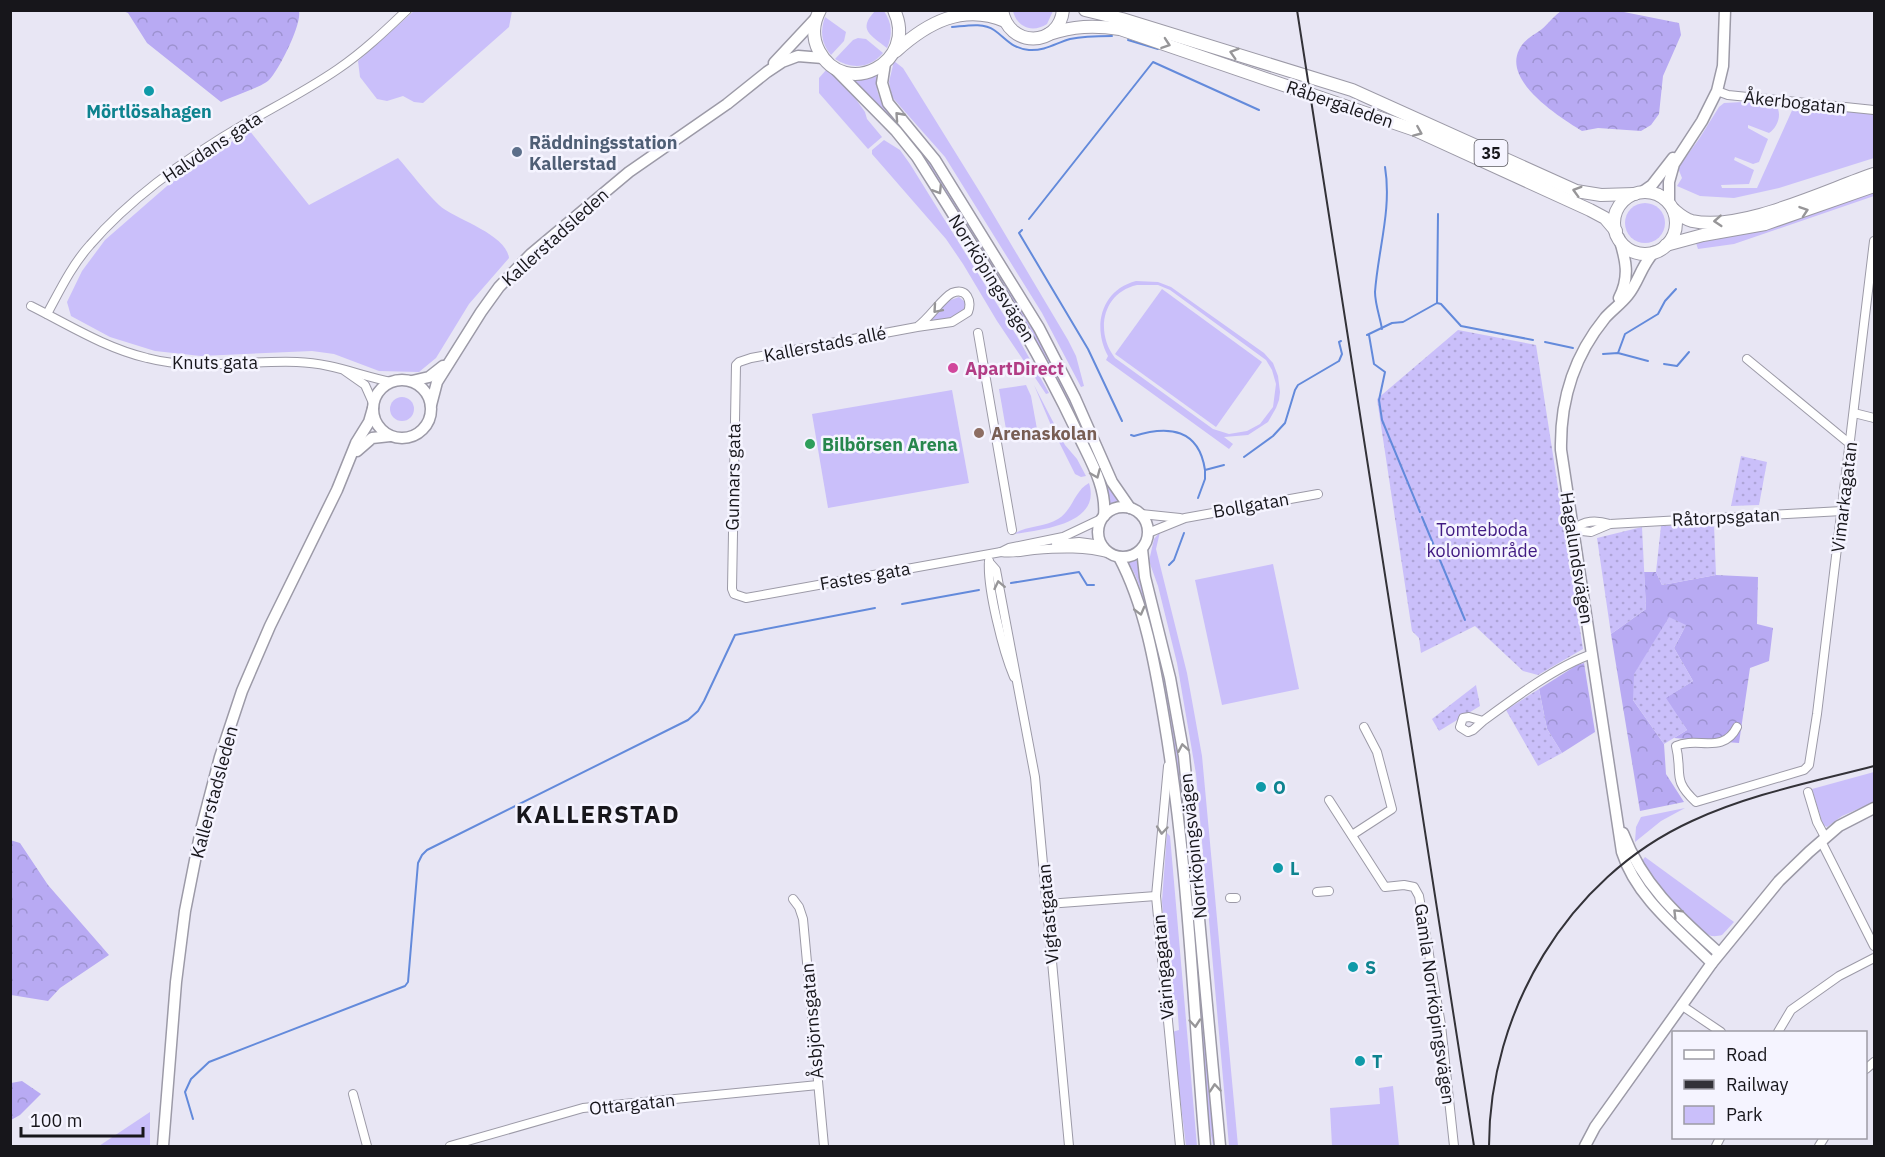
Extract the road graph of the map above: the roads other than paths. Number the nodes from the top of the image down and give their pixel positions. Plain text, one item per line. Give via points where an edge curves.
1 (407, 10) edge
2 (894, 10) edge
3 (1063, 10) edge
4 (1085, 10) edge
5 (1725, 10) edge
6 (818, 14) edge
7 (1004, 16) edge
8 (1048, 34) junction
9 (823, 58) junction
10 (889, 58) junction
11 (833, 67) junction
12 (767, 72) junction
13 (1717, 91) junction
14 (1875, 110) edge
15 (1678, 155) junction
16 (1875, 174) edge
17 (1875, 186) edge
18 (1638, 193) junction
19 (1671, 207) junction
20 (1617, 235) junction
21 (1875, 241) edge
22 (1666, 245) junction
23 (1654, 252) junction
24 (31, 306) dead end
25 (1614, 309) junction
26 (47, 314) junction
27 (917, 327) junction
28 (978, 333) dead end
29 (452, 358) junction
30 (1747, 359) dead end
31 (736, 365) joint
32 (338, 367) junction
33 (411, 381) junction
34 (391, 382) junction
35 (431, 405) junction
36 (373, 406) junction
37 (1854, 413) junction
38 (1875, 418) edge
39 (393, 437) junction
40 (1850, 444) junction
41 (350, 460) junction
42 (1318, 494) dead end
43 (1130, 508) junction
44 (1842, 511) junction
45 (1141, 514) junction
46 (1103, 517) junction
47 (1185, 518) junction
48 (1012, 530) dead end
49 (1573, 530) junction
50 (1148, 533) junction
51 (1102, 545) junction
52 (1142, 549) junction
53 (1031, 550) junction
54 (1001, 552) junction
55 (1115, 556) junction
56 (989, 558) junction
57 (732, 589) joint
58 (1592, 654) junction
59 (1483, 721) dead end
60 (1364, 727) dead end
61 (1737, 727) dead end
62 (1170, 751) junction
63 (1808, 792) dead end
64 (1329, 800) dead end
65 (1875, 808) edge
66 (1618, 819) junction
67 (1352, 835) junction
68 (1823, 839) junction
69 (1329, 891) dead end
70 (1317, 892) dead end
71 (1156, 896) junction
72 (793, 899) dead end
73 (1047, 904) junction
74 (1875, 946) edge
75 (1719, 953) junction
76 (1875, 958) edge
77 (1712, 963) junction
78 (1681, 1005) junction
79 (1720, 1031) edge
80 (1779, 1031) edge
81 (818, 1085) junction
82 (353, 1094) dead end
83 (163, 1146) edge
84 (367, 1146) edge
85 (450, 1146) edge
86 (824, 1146) edge
87 (1069, 1146) edge
88 (1180, 1146) edge
89 (1205, 1146) edge
90 (1220, 1146) edge
91 (1454, 1146) edge
92 (1585, 1146) edge

1 - 26 street, Halvdans gata via 339,69 214,143 128,208 80,258
2 - 10 main road via 899,33
3 - 8 main road via 1059,23
18 -> 4 main road, Råbergaleden / 35 via 1613,196 1576,191 1352,90
5 - 13 main road
6 - 9 main road via 814,35
6 - 12 main road, Kallerstadsleden
7 - 8 main road, 35 via 1010,28 1024,38
7 - 10 main road, 35 via 942,19 916,33
8 -> 20 main road, Råbergaleden / 35 via 1082,26 1120,29 1363,111 1415,130 1590,210 1605,218
9 - 11 main road, 35
9 - 12 main road, Kallerstadsleden via 798,56
10 - 11 main road, 35 via 876,69 860,74
43 -> 10 main road, Norrköpingsvägen via 1112,482 1039,328 935,160 888,103 882,83
11 -> 46 main road, Norrköpingsvägen via 917,157 1034,346 1097,477 1105,504
12 - 29 main road, Kallerstadsleden via 629,172 531,254 499,287
13 - 14 street, Åkerbogatan
13 - 15 main road via 1702,122
15 - 18 main road via 1652,185
15 - 19 main road via 1671,173
16 -> 19 main road, 35 via 1779,209 1736,219 1692,221
22 -> 17 main road via 1765,224
18 - 19 main road, 35 via 1657,195
18 - 20 main road via 1623,201 1618,209
19 - 22 main road via 1675,228
20 - 23 main road, 35 via 1634,251
20 - 25 main road, Hagalundsvägen via 1625,257 1626,280
21 - 37 street, Vimarkagatan
22 - 23 main road
23 - 25 main road, Hagalundsvägen via 1645,261 1630,293
24 - 26 street, Knuts gata
25 - 49 main road, Hagalundsvägen via 1590,338 1569,383 1563,408 1561,450
26 - 32 street, Knuts gata via 106,345 164,362 298,362
27 -> 27 street, Kallerstads allé via 958,320 968,312 969,297 965,293 951,294
27 - 31 street, Kallerstads allé via 744,359
28 - 48 street
29 - 33 main road, Kallerstadsleden via 434,374
29 - 35 main road, Kallerstadsleden via 437,382
30 - 40 street
31 - 57 street, Gunnars gata
32 - 34 street, Knuts gata
32 - 36 street, Knuts gata via 365,385
33 - 34 main road
33 - 35 main road via 427,393
34 - 36 main road via 381,388
35 - 39 main road via 427,424 418,434
36 - 39 main road via 376,423
36 - 41 main road, Kallerstadsleden
37 - 38 street
37 - 40 street, Vimarkagatan
39 - 41 main road, Kallerstadsleden via 372,438
40 - 44 street, Vimarkagatan
41 - 83 main road, Kallerstadsleden via 270,626 220,757 185,911
42 - 47 street, Bollgatan
43 - 45 main road
43 - 46 main road via 1115,508
44 - 49 street, Råtorpsgatan via 1610,524 1592,521
44 - 61 street, Vimarkagatan via 1809,765 1804,770 1696,802 1679,781 1676,746 1719,743
45 - 47 street, Bollgatan
45 - 50 main road
46 - 51 main road via 1098,532
46 - 54 street, Fastes gata via 1063,537
47 - 50 street, Bollgatan
49 - 58 main road, Hagalundsvägen
50 - 52 main road
51 - 53 street, Fastes gata via 1079,542
51 - 55 main road
52 - 55 main road via 1135,554
90 -> 52 main road, Norrköpingsvägen via 1185,756
53 - 54 street, Fastes gata
53 - 55 street, Fastes gata via 1085,548
54 - 56 street, Fastes gata
55 -> 62 main road, Norrköpingsvägen via 1135,589 1159,685
56 - 57 street, Fastes gata via 746,598
56 - 73 street, Vigfastgatan via 996,570 1035,777
58 - 59 street via 1516,696
58 - 66 main road, Hagalundsvägen
60 - 67 street via 1377,752 1392,809
62 -> 71 street
62 -> 89 main road, Norrköpingsvägen
63 - 68 street
64 - 67 street, Gamla Norrköpingsvägen
65 - 68 main road
75 -> 66 main road, Hagalundsvägen via 1644,877
66 - 77 main road, Hagalundsvägen via 1625,863 1637,883
67 - 91 street, Gamla Norrköpingsvägen via 1385,887 1414,887 1419,896 1441,1025
68 - 74 street
68 - 75 main road via 1779,881
69 - 70 street
71 - 73 street, Väringagatan
71 - 88 street, Väringagatan
72 - 81 street, Åsbjörnsgatan via 803,919
73 - 87 street, Vigfastgatan
75 - 77 main road
76 - 80 street via 1839,976 1791,1010
77 - 78 main road
78 - 79 street
78 - 92 main road
81 - 85 street, Ottargatan via 583,1108
81 - 86 street, Åsbjörnsgatan
82 - 84 street

